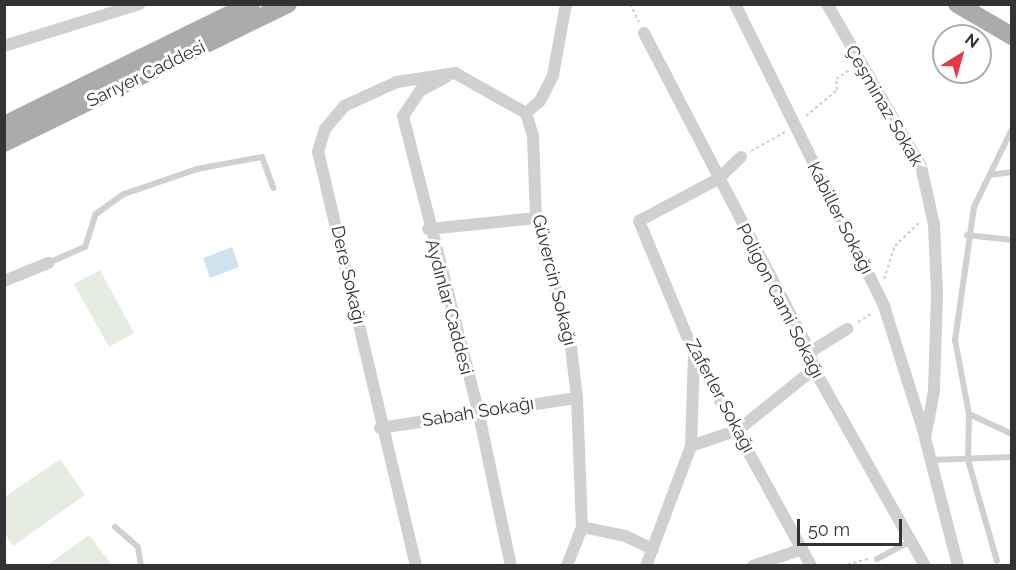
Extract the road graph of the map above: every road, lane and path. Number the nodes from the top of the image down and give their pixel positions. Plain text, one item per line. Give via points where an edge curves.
1 (140, 4) edge
2 (251, 4) edge
3 (288, 4) edge
4 (566, 4) edge
5 (630, 4) edge
6 (735, 4) edge
7 (827, 4) edge
8 (957, 4) edge
9 (988, 23) junction
10 (1011, 28) edge
11 (644, 33) joint
12 (1011, 36) edge
13 (4, 46) edge
14 (455, 73) junction
15 (866, 74) junction
16 (526, 112) junction
17 (4, 125) edge
18 (794, 127) junction
19 (1011, 129) edge
20 (4, 143) edge
21 (741, 157) joint
22 (1011, 172) edge
23 (990, 175) junction
24 (718, 179) junction
25 (273, 188) dead end
26 (536, 218) junction
27 (934, 220) junction
28 (428, 230) junction
29 (967, 235) junction
30 (1011, 240) edge
31 (48, 263) joint
32 (4, 281) edge
33 (882, 301) junction
34 (847, 329) joint
35 (810, 352) junction
36 (694, 353) junction
37 (814, 369) junction
38 (577, 398) junction
39 (478, 410) junction
40 (969, 414) junction
41 (380, 428) junction
42 (738, 430) junction
43 (1011, 434) edge
44 (925, 438) junction
45 (691, 446) junction
46 (1011, 457) edge
47 (930, 460) junction
48 (968, 460) junction
49 (115, 527) dead end
50 (582, 527) junction
51 (911, 541) junction
52 (653, 549) junction
53 (802, 549) junction
54 (877, 559) joint
55 (997, 561) dead end
56 (141, 566) edge
57 (416, 566) edge
58 (511, 566) edge
59 (567, 566) edge
60 (646, 566) edge
61 (753, 566) edge
62 (811, 566) edge
63 (842, 566) edge
64 (925, 566) edge
65 (958, 566) edge

1 - 13 street
2 - 17 main road, Sarıyer Caddesi
3 - 20 main road, Sarıyer Caddesi
4 - 16 street via 553,75 540,101
5 - 11 path
6 - 18 street, Kabiller Sokağı
7 - 15 street, Çeşminaz Sokak
8 - 9 main road
9 - 10 main road
9 - 12 main road
11 - 24 street, Poligon Cami Sokağı
14 - 16 street
14 - 28 street, Aydınlar Caddesi via 420,91 403,116
14 - 41 street, Dere Sokağı via 397,82 344,106 325,129 318,152 322,184 342,239
15 - 18 path via 853,68 836,79 837,90
15 - 27 street, Çeşminaz Sokak via 921,166
16 - 26 street, Güvercin Sokağı via 533,136
18 - 21 path
18 - 33 street, Kabiller Sokağı
19 - 23 lane
21 - 24 street
22 - 23 lane
23 - 29 lane
24 - 35 street, Poligon Cami Sokağı
24 - 36 street, Zaferler Sokağı via 639,221
25 - 31 lane via 262,157 176,176 124,194 96,214 85,247
26 - 28 street
26 - 38 street, Güvercin Sokağı via 571,347
27 - 33 path via 905,232
27 - 44 street, Çeşminaz Sokak via 934,391
28 - 39 street, Aydınlar Caddesi
29 - 30 lane
29 - 40 lane via 955,340
31 - 32 street
33 - 34 path
33 - 44 street, Kabiller Sokağı
34 - 35 street
35 - 37 street, Poligon Cami Sokağı
36 - 42 street, Zaferler Sokağı
36 - 45 street
37 - 42 street
37 - 51 street, Poligon Cami Sokağı
38 - 39 street, Sabah Sokağı
38 - 50 street, Güvercin Sokağı
39 - 41 street, Sabah Sokağı
39 - 58 street, Aydınlar Caddesi
40 - 43 lane
40 - 48 lane
41 - 57 street, Dere Sokağı
42 - 45 street
42 - 53 street, Zaferler Sokağı
44 - 47 street, Kabiller Sokağı
45 - 52 street
46 - 48 lane
47 - 48 lane
47 - 65 street, Kabiller Sokağı
48 - 55 lane
49 - 56 lane via 138,547
50 - 52 street via 626,536
50 - 59 street, Güvercin Sokağı
51 - 54 lane
51 - 64 street, Poligon Cami Sokağı
52 - 60 street
53 - 61 street
53 - 62 street, Zaferler Sokağı
54 - 63 path

